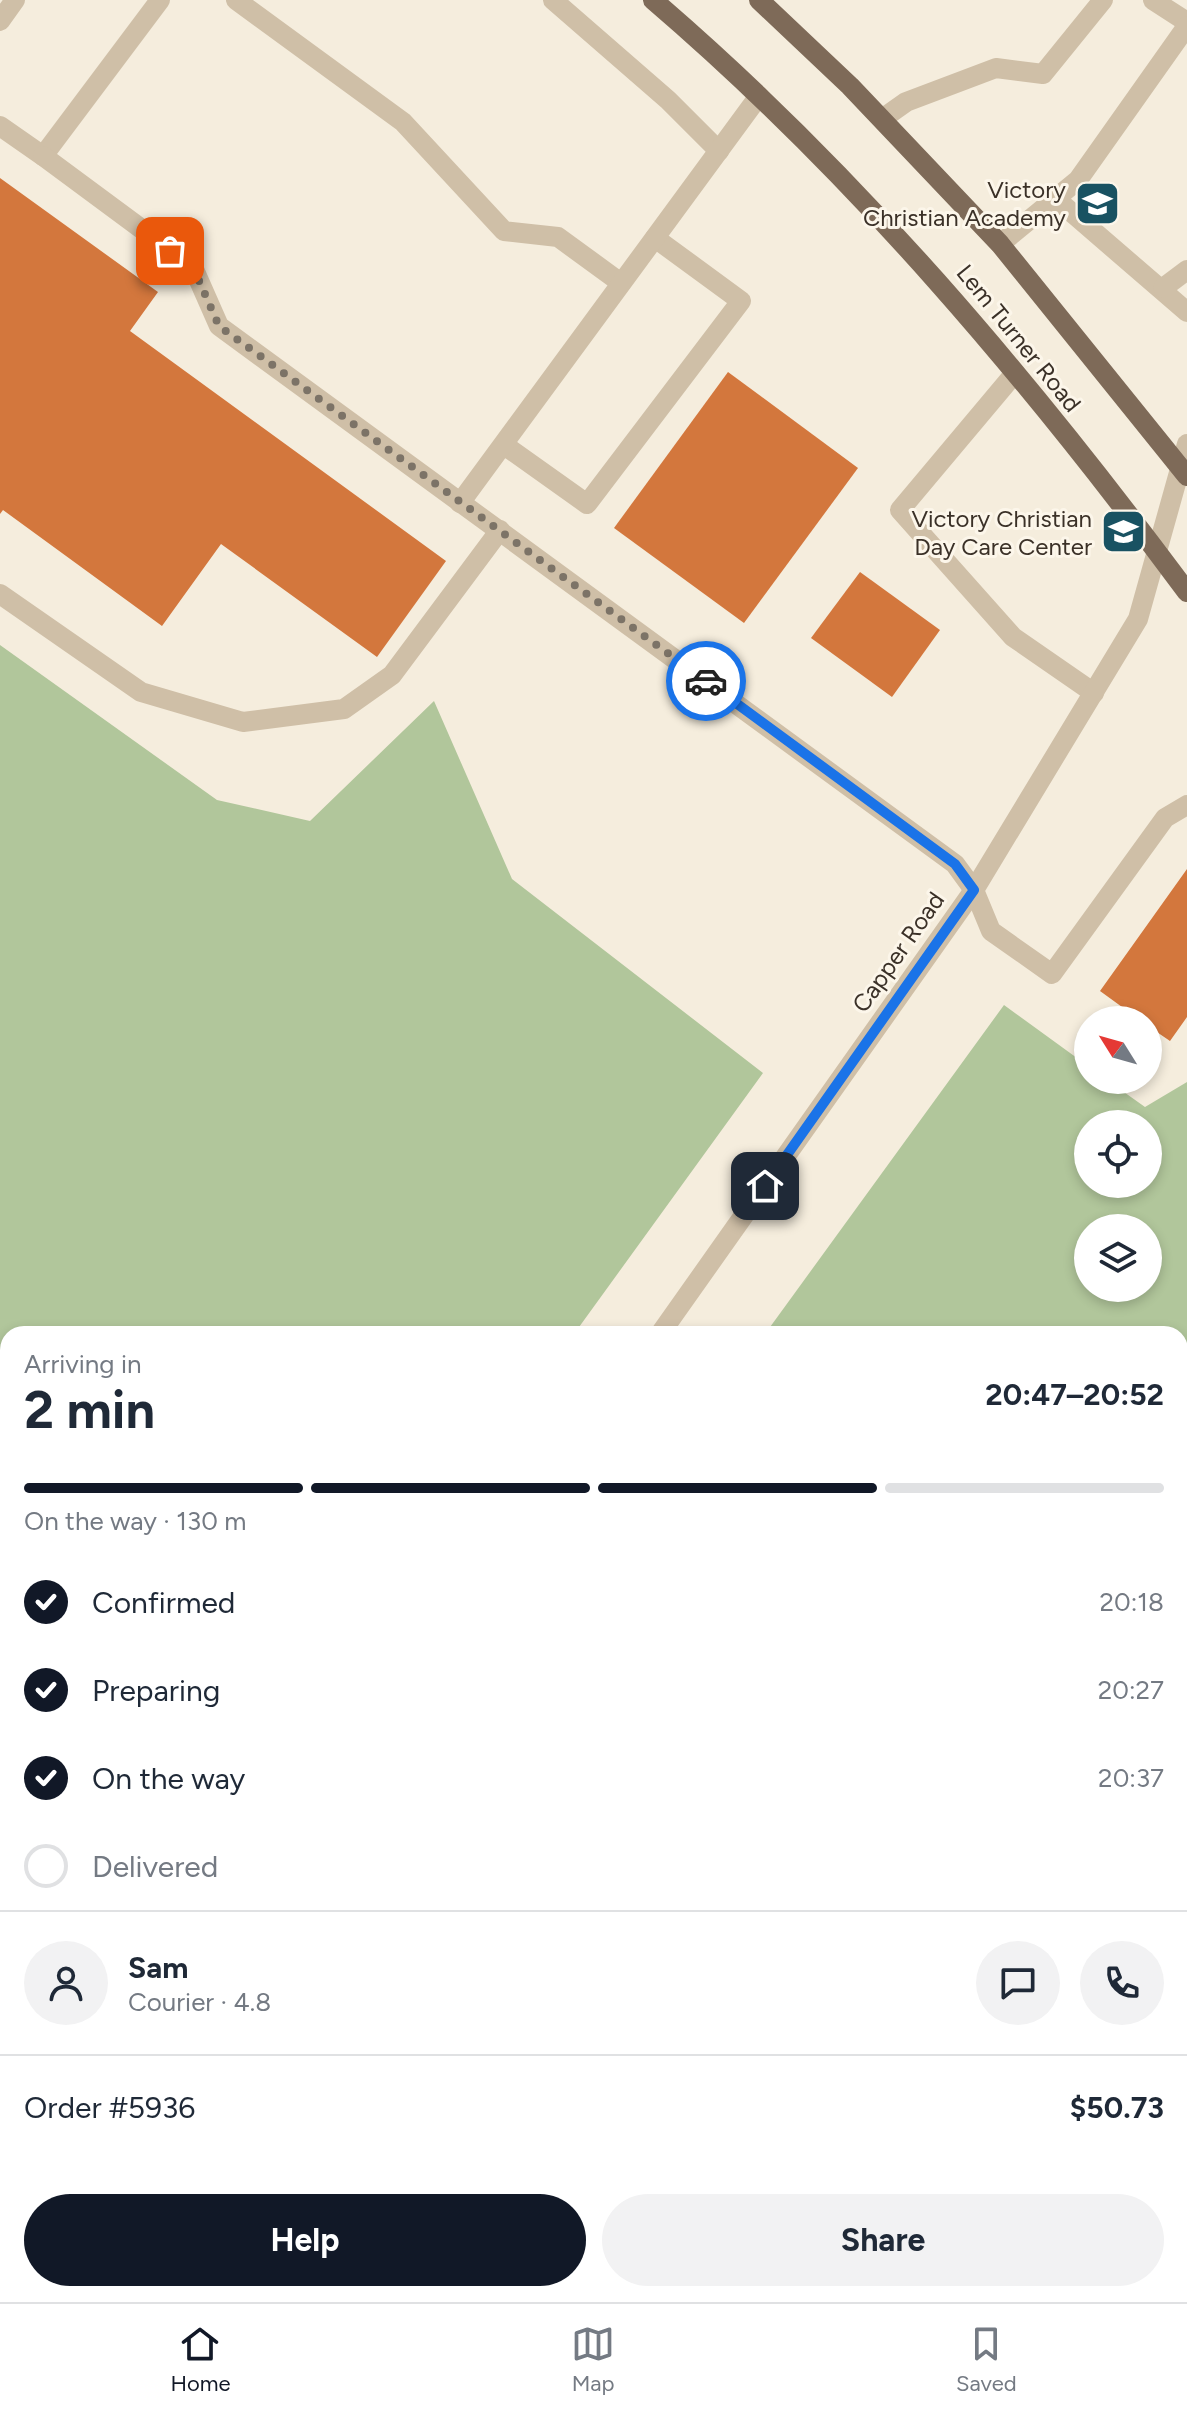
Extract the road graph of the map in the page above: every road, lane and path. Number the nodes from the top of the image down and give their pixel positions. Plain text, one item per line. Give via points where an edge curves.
1 (15, 0) edge
2 (160, 0) edge
3 (236, 0) edge
4 (553, 0) edge
5 (653, 0) edge
6 (759, 0) edge
7 (1103, 0) edge
8 (1153, 0) edge
9 (0, 21) edge
10 (1187, 24) edge
11 (759, 96) junction
12 (882, 119) junction
13 (0, 126) edge
14 (719, 151) junction
15 (43, 156) junction
16 (1055, 198) junction
17 (655, 238) junction
18 (1000, 244) junction
19 (1187, 270) edge
20 (621, 283) junction
21 (1163, 288) junction
22 (1187, 312) edge
23 (1015, 373) junction
24 (1187, 444) edge
25 (504, 445) junction
26 (1184, 472) edge
27 (460, 503) junction
28 (500, 530) junction
29 (1157, 552) junction
30 (1187, 592) edge
31 (0, 594) edge
32 (1094, 693) junction
33 (1187, 805) edge
34 (974, 890) junction
35 (666, 1326) edge

1 - 9 street
2 - 15 street
3 - 20 street via 403,122 504,231 558,237
4 - 14 street
5 - 11 main road, Lem Turner Road
6 - 12 main road, Lem Turner Road
7 - 12 street via 1043,74 996,68 906,102
8 - 10 street
10 - 16 street via 1078,180
11 - 14 street
11 - 23 main road, Lem Turner Road via 944,286
12 - 18 main road, Lem Turner Road
13 - 15 street
14 - 17 street
15 - 27 street via 193,267 219,326
16 - 18 street
16 - 21 street
17 - 20 street
17 - 25 street via 741,301 587,504
18 - 26 main road, Lem Turner Road
19 - 21 street
20 - 25 street
21 - 22 street
23 - 29 main road, Lem Turner Road
23 - 32 street via 900,510 1013,637
24 - 26 street, Capper Road
25 - 27 street
26 - 29 street, Capper Road
27 - 28 street
28 - 31 street via 392,675 344,709 330,711 243,722 141,692
28 - 34 street via 955,864
29 - 30 main road, Lem Turner Road
29 - 32 street, Capper Road via 1138,619
32 - 34 street, Capper Road
33 - 34 street via 1165,818 1052,974 991,931
34 - 35 street, Capper Road

